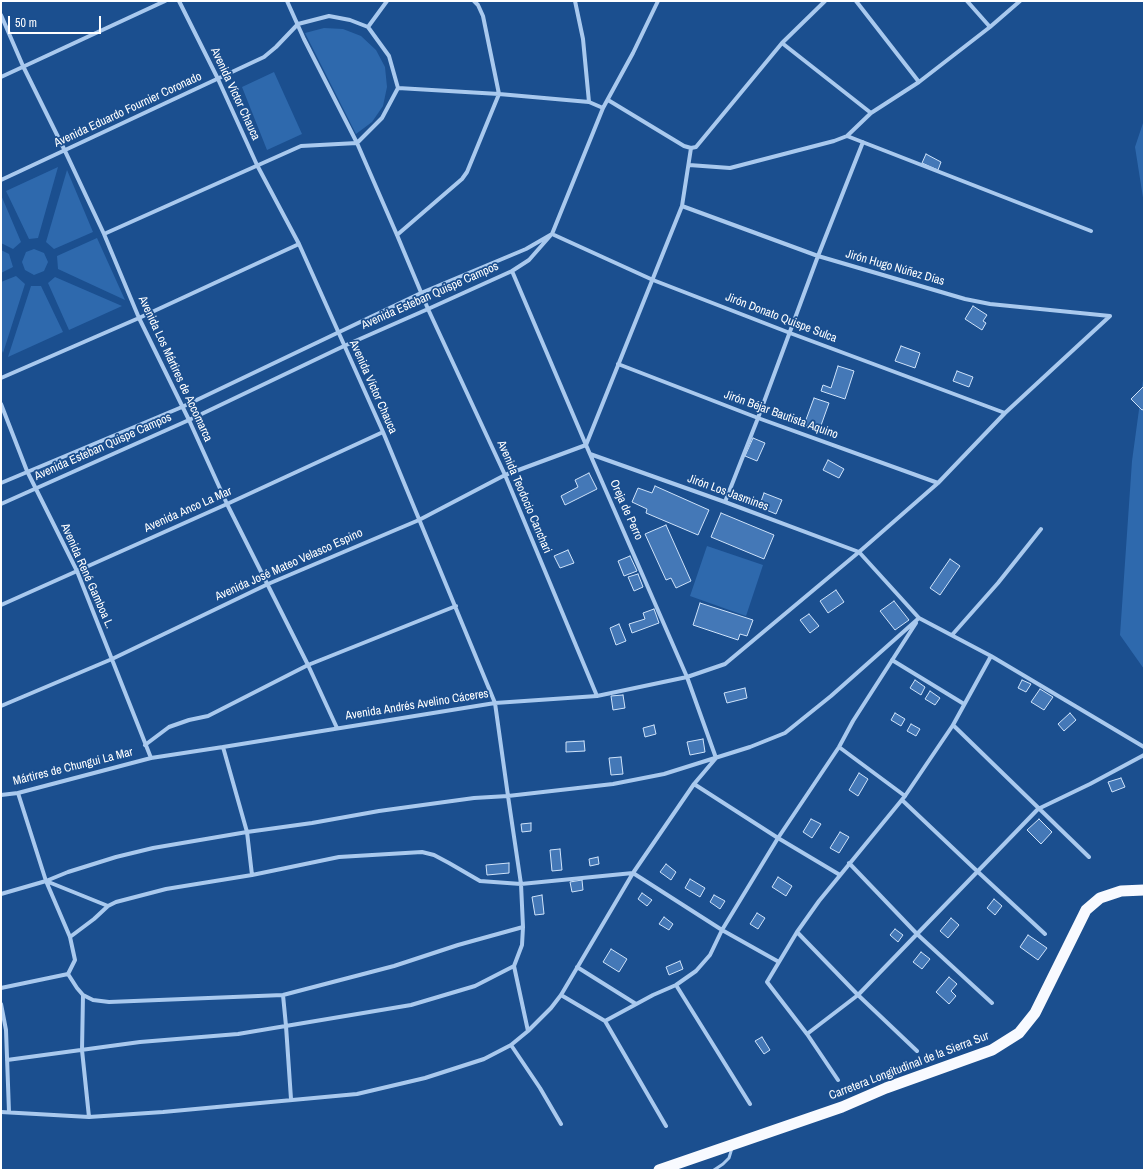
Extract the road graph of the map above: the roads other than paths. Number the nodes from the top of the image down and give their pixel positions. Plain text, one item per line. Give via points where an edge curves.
1 (165, 1) edge
2 (179, 1) edge
3 (287, 1) edge
4 (386, 1) edge
5 (474, 1) edge
6 (575, 1) edge
7 (659, 1) edge
8 (825, 1) edge
9 (856, 1) edge
10 (967, 1) edge
11 (1020, 1) edge
12 (1, 15) edge
13 (298, 24) junction
14 (368, 27) junction
15 (990, 27) junction
16 (782, 43) junction
17 (23, 66) junction
18 (1, 77) edge
19 (218, 79) junction
20 (919, 82) junction
21 (398, 88) junction
22 (499, 94) junction
23 (608, 100) junction
24 (589, 102) junction
25 (603, 108) junction
26 (871, 113) junction
27 (847, 136) junction
28 (863, 142) junction
29 (357, 143) junction
30 (691, 148) junction
31 (65, 151) junction
32 (688, 165) junction
33 (257, 166) junction
34 (1, 180) edge
35 (682, 206) junction
36 (1091, 231) dead end
37 (104, 234) junction
38 (552, 234) junction
39 (397, 235) junction
40 (298, 244) junction
41 (818, 256) junction
42 (512, 271) junction
43 (653, 280) junction
44 (421, 293) junction
45 (428, 309) junction
46 (1110, 316) joint
47 (139, 318) junction
48 (338, 333) junction
49 (790, 333) junction
50 (344, 346) junction
51 (618, 364) junction
52 (1, 378) edge
53 (1, 404) edge
54 (182, 407) junction
55 (1005, 414) junction
56 (758, 418) junction
57 (189, 420) junction
58 (383, 432) junction
59 (586, 445) junction
60 (590, 454) junction
61 (27, 471) junction
62 (505, 475) junction
63 (1, 483) edge
64 (938, 483) junction
65 (36, 488) junction
66 (725, 502) junction
67 (1, 504) edge
68 (227, 504) junction
69 (418, 520) junction
70 (1041, 529) dead end
71 (859, 552) junction
72 (77, 571) junction
73 (268, 584) junction
74 (1, 605) edge
75 (456, 606) junction
76 (920, 618) junction
77 (952, 635) junction
78 (991, 656) junction
79 (112, 659) junction
80 (892, 660) junction
81 (308, 665) junction
82 (687, 677) junction
83 (597, 696) junction
84 (495, 703) junction
85 (964, 704) junction
86 (1, 706) edge
87 (952, 725) junction
88 (337, 728) junction
89 (145, 745) junction
90 (839, 746) junction
91 (223, 747) junction
92 (1144, 747) edge
93 (1144, 756) edge
94 (151, 758) junction
95 (716, 758) junction
96 (694, 784) junction
97 (18, 793) junction
98 (1, 795) edge
99 (508, 796) junction
100 (905, 796) junction
101 (902, 800) junction
102 (1038, 809) junction
103 (247, 832) junction
104 (778, 838) junction
105 (1089, 857) dead end
106 (849, 863) junction
107 (977, 871) junction
108 (633, 873) junction
109 (252, 875) junction
110 (840, 875) junction
111 (46, 881) junction
112 (522, 884) junction
113 (1144, 890) edge
114 (1, 894) edge
115 (108, 906) junction
116 (523, 928) junction
117 (722, 930) junction
118 (797, 932) junction
119 (917, 934) junction
120 (1045, 934) dead end
121 (70, 937) junction
122 (779, 962) junction
123 (514, 966) junction
124 (577, 967) junction
125 (68, 974) junction
126 (676, 985) junction
127 (1, 988) edge
128 (83, 995) junction
129 (283, 995) junction
130 (561, 995) junction
131 (858, 995) junction
132 (992, 1003) dead end
133 (1, 1004) edge
134 (636, 1004) junction
135 (605, 1021) junction
136 (286, 1026) junction
137 (528, 1031) junction
138 (806, 1034) junction
139 (511, 1045) junction
140 (82, 1050) junction
141 (917, 1051) dead end
142 (7, 1060) junction
143 (838, 1080) dead end
144 (291, 1099) junction
145 (750, 1104) dead end
146 (1, 1112) edge
147 (9, 1112) junction
148 (89, 1117) junction
149 (561, 1124) dead end
150 (666, 1126) dead end
151 (733, 1144) junction
152 (659, 1170) edge
153 (714, 1170) edge

1 - 17 street
2 - 19 street, Avenida Víctor Chauca
3 - 13 street, Avenida Teodocio Canchari
4 - 14 street
5 - 22 street via 483,16
6 - 24 street via 583,39
7 - 23 street, Avenida Esteban Quispe Campos
8 - 16 street
9 - 20 street
10 - 15 street
11 - 15 street
12 - 17 street, Avenida Los Mártires de Accomarca
13 - 14 street via 328,16
13 - 19 street, Avenida Eduardo Fournier Coronado via 264,57
13 - 29 street, Avenida Teodocio Canchari
14 - 21 street via 389,56
15 - 20 street
16 - 26 street
16 - 30 street via 696,147
17 - 18 street
17 - 31 street, Avenida Los Mártires de Accomarca
19 - 31 street, Avenida Eduardo Fournier Coronado
19 - 33 street, Avenida Víctor Chauca
20 - 26 street
21 - 22 street
21 - 29 street via 382,118
22 - 24 street
22 - 39 street via 462,179
23 - 25 street, Avenida Esteban Quispe Campos
23 - 30 street
24 - 25 street
25 - 38 street, Avenida Esteban Quispe Campos
26 - 27 street
27 - 28 street
27 - 32 street via 730,168
28 - 36 street
28 - 41 street
29 - 33 street via 301,146
29 - 39 street, Avenida Teodocio Canchari
30 - 32 street
31 - 34 street, Avenida Eduardo Fournier Coronado
31 - 37 street, Avenida Los Mártires de Accomarca
32 - 35 street
33 - 37 street
33 - 40 street, Avenida Víctor Chauca
35 - 41 street, Jirón Hugo Núñez Días
35 - 43 street
37 - 47 street, Avenida Los Mártires de Accomarca
38 - 42 street, Avenida Esteban Quispe Campos via 529,260
38 - 43 street, Jirón Donato Quispe Sulca
38 - 44 street via 526,249
39 - 44 street, Avenida Teodocio Canchari
40 - 47 street
40 - 48 street, Avenida Víctor Chauca
41 - 46 street, Jirón Hugo Núñez Días via 965,299 990,304
41 - 49 street
42 - 45 street, Avenida Esteban Quispe Campos
42 - 59 street, Oreja de Perro
43 - 49 street, Jirón Donato Quispe Sulca
43 - 51 street
44 - 45 street, Avenida Teodocio Canchari
44 - 48 street
45 - 50 street, Avenida Esteban Quispe Campos
45 - 62 street, Avenida Teodocio Canchari
46 - 55 street, Avenida Andrés Avelino Cáceres
47 - 52 street
47 - 54 street, Avenida Los Mártires de Accomarca
48 - 50 street, Avenida Víctor Chauca
48 - 54 street
49 - 55 street, Jirón Donato Quispe Sulca
49 - 56 street
50 - 57 street, Avenida Esteban Quispe Campos
50 - 58 street, Avenida Víctor Chauca
51 - 56 street, Jirón Béjar Bautista Aquino
51 - 59 street
53 - 61 street, Avenida René Gamboa L.
54 - 57 street, Avenida Los Mártires de Accomarca
54 - 61 street
55 - 64 street, Avenida Andrés Avelino Cáceres
56 - 64 street, Jirón Béjar Bautista Aquino
56 - 66 street
57 - 65 street, Avenida Esteban Quispe Campos
57 - 68 street, Avenida Los Mártires de Accomarca
58 - 68 street, Avenida Anco La Mar
58 - 69 street, Avenida Víctor Chauca
59 - 60 street, Oreja de Perro
59 - 62 street, Avenida José Mateo Velasco Espino
60 - 66 street, Jirón Los Jasmines
60 - 82 street, Oreja de Perro
61 - 63 street
61 - 65 street, Avenida René Gamboa L.
62 - 69 street, Avenida José Mateo Velasco Espino
62 - 83 street, Avenida Teodocio Canchari
64 - 71 street, Avenida Andrés Avelino Cáceres
65 - 67 street, Avenida Esteban Quispe Campos
65 - 72 street, Avenida René Gamboa L.
66 - 71 street, Jirón Los Jasmines
68 - 72 street, Avenida Anco La Mar
68 - 73 street, Avenida Los Mártires de Accomarca
69 - 73 street, Avenida José Mateo Velasco Espino
69 - 75 street, Avenida Víctor Chauca
70 - 77 street
71 - 76 street
71 - 82 street, Avenida Andrés Avelino Cáceres via 725,664
72 - 74 street, Avenida Anco La Mar
72 - 79 street, Avenida René Gamboa L.
73 - 79 street, Avenida José Mateo Velasco Espino
73 - 81 street, Avenida Los Mártires de Accomarca
75 - 81 street
75 - 84 street, Avenida Víctor Chauca
76 - 77 street
76 - 80 street
76 - 95 street via 831,696 784,733 750,748
77 - 78 street
78 - 85 street
78 - 92 street
79 - 86 street, Avenida José Mateo Velasco Espino
79 - 89 street, Avenida René Gamboa L.
80 - 85 street
80 - 90 street via 852,721
81 - 88 street, Avenida Los Mártires de Accomarca
81 - 89 street via 208,716 169,728
82 - 83 street, Avenida Andrés Avelino Cáceres
82 - 95 street, Oreja de Perro
83 - 84 street, Avenida Andrés Avelino Cáceres
84 - 88 street, Avenida Andrés Avelino Cáceres
84 - 99 street, Avenida Víctor Chauca
85 - 87 street
87 - 100 street
87 - 102 street
88 - 91 street, Avenida Andrés Avelino Cáceres
89 - 94 street, Avenida René Gamboa L.
90 - 100 street
90 - 104 street
91 - 94 street, Avenida Andrés Avelino Cáceres
91 - 103 street
93 - 102 street
94 - 97 street, Mártires de Chungui La Mar
95 - 96 street
95 - 99 street via 664,774 613,784
96 - 104 street
96 - 108 street
97 - 98 street, Mártires de Chungui La Mar
97 - 111 street
99 - 103 street via 378,811
99 - 112 street, Avenida Víctor Chauca
100 - 101 street
101 - 106 street
101 - 107 street
102 - 105 street
102 - 107 street
103 - 109 street
103 - 111 street via 116,857
104 - 110 street
104 - 117 street
106 - 110 street
106 - 119 street
107 - 119 street
107 - 120 street
108 - 112 street
108 - 117 street
108 - 124 street
109 - 112 street via 340,857 422,852 434,855 480,881
109 - 115 street via 166,889
110 - 118 street
111 - 114 street
111 - 115 street
111 - 121 street
112 - 116 street, Avenida Víctor Chauca
113 - 151 highway, Carretera Longitudinal de la Sierra Sur via 1121,891 1100,898 1086,910 1035,1013 1019,1033 992,1050 886,1088 842,1107
115 - 121 street
116 - 123 street, Avenida Víctor Chauca via 522,945
116 - 129 street
117 - 122 street
117 - 126 street via 710,955 696,971
118 - 122 street
118 - 131 street
119 - 131 street
119 - 132 street
121 - 125 street via 74,960
122 - 138 street via 767,982
123 - 136 street via 475,986 412,1005
123 - 137 street
124 - 130 street
124 - 134 street
125 - 127 street
125 - 128 street
126 - 134 street
126 - 145 street
128 - 129 street via 93,1000 108,1002
128 - 140 street
129 - 136 street
130 - 135 street
130 - 137 street
131 - 138 street
131 - 141 street
133 - 142 street via 6,1030
134 - 135 street
135 - 150 street
136 - 140 street via 238,1034 140,1042
136 - 144 street
137 - 139 street
138 - 143 street
139 - 144 street via 484,1059 425,1078 357,1094
139 - 149 street
140 - 142 street
140 - 148 street
142 - 147 street
144 - 148 street
146 - 147 street
147 - 148 street
151 - 152 highway, Carretera Longitudinal de la Sierra Sur
151 - 153 lane via 729,1158

